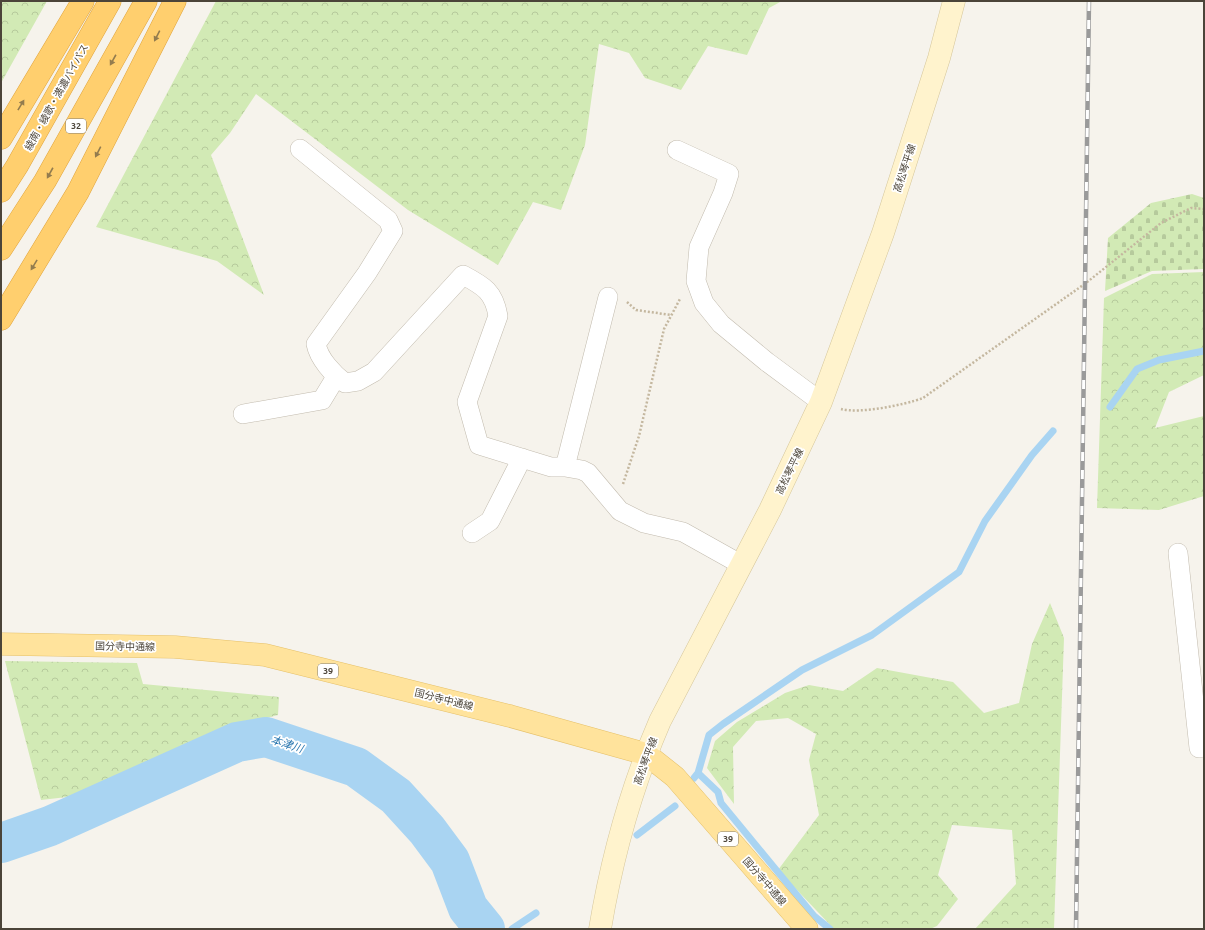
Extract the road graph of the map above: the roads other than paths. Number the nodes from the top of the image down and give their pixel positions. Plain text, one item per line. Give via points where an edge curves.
1 (83, 1) edge
2 (110, 1) edge
3 (146, 1) edge
4 (174, 1) edge
5 (954, 1) edge
6 (1, 138) edge
7 (300, 149) dead end
8 (677, 150) dead end
9 (1, 191) edge
10 (1, 249) edge
11 (608, 297) road end
12 (1, 319) edge
13 (336, 377) junction
14 (821, 402) junction
15 (242, 414) dead end
16 (522, 458) junction
17 (565, 467) junction
18 (472, 533) dead end
19 (1178, 553) dead end
20 (742, 565) junction
21 (1, 644) edge
22 (1197, 668) edge
23 (1199, 748) dead end
24 (646, 754) junction
25 (600, 929) edge
26 (807, 929) edge

6 -> 1 highway
2 - 9 highway, 綾南・綾歌・満濃バイパス via 18,166
3 -> 10 highway, 32 via 45,181
4 -> 12 highway via 78,192
5 - 14 main road, 高松琴平線 via 939,58 883,233
7 - 13 street via 388,220 393,231 367,273 316,344 317,351
8 - 14 street via 730,174 700,247 696,281 704,303 722,324 744,343
11 - 17 street
13 - 15 street via 322,400
13 - 16 street via 345,383 358,381 374,372 463,276 483,285 496,303 498,316 467,402 479,445
14 - 20 main road, 高松琴平線 via 799,452
16 - 17 street via 551,467
16 - 18 street via 490,521
17 - 20 street via 588,473 620,511 644,523 683,532
19 - 22 street
20 - 24 main road, 高松琴平線 via 660,721
21 - 24 main road, 国分寺中通線 / 39 via 175,647 265,655 510,716
22 - 23 street
24 - 25 main road, 高松琴平線 via 618,840
24 - 26 main road, 国分寺中通線 / 39 via 675,777

